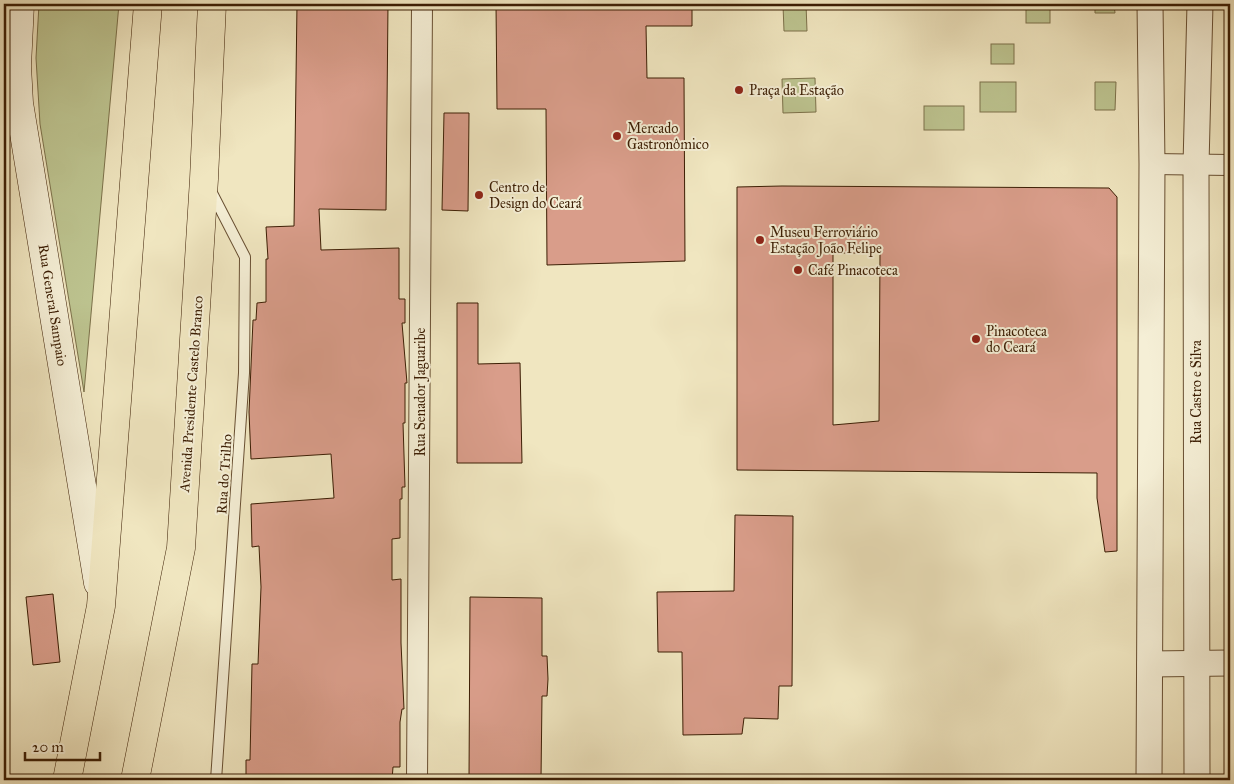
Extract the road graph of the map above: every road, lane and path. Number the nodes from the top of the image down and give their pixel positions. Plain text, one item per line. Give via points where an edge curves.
1 (20, 4) edge
2 (148, 4) edge
3 (212, 4) edge
4 (422, 4) edge
5 (1150, 4) edge
6 (1200, 4) edge
7 (1152, 164) junction
8 (1196, 165) junction
9 (1230, 165) edge
10 (204, 179) junction
11 (101, 606) junction
12 (1230, 663) edge
13 (1150, 664) junction
14 (1197, 664) junction
15 (67, 780) edge
16 (135, 780) edge
17 (216, 780) edge
18 (417, 780) edge
19 (1149, 780) edge
20 (1197, 780) edge

1 - 11 main road, Rua General Sampaio via 17,66 20,103
2 - 11 main road
3 - 10 main road, Avenida Presidente Castelo Branco
4 - 18 street, Rua Senador Jaguaribe
5 - 7 street
6 - 8 street, Rua Castro e Silva
7 - 8 street
7 - 13 street
8 - 9 street
8 - 14 street, Rua Castro e Silva
10 - 16 main road, Avenida Presidente Castelo Branco via 181,548
10 - 17 lane, Rua do Trilho via 245,257 244,373
11 - 15 main road
12 - 14 street
13 - 14 street
13 - 19 street
14 - 20 street, Rua Castro e Silva

